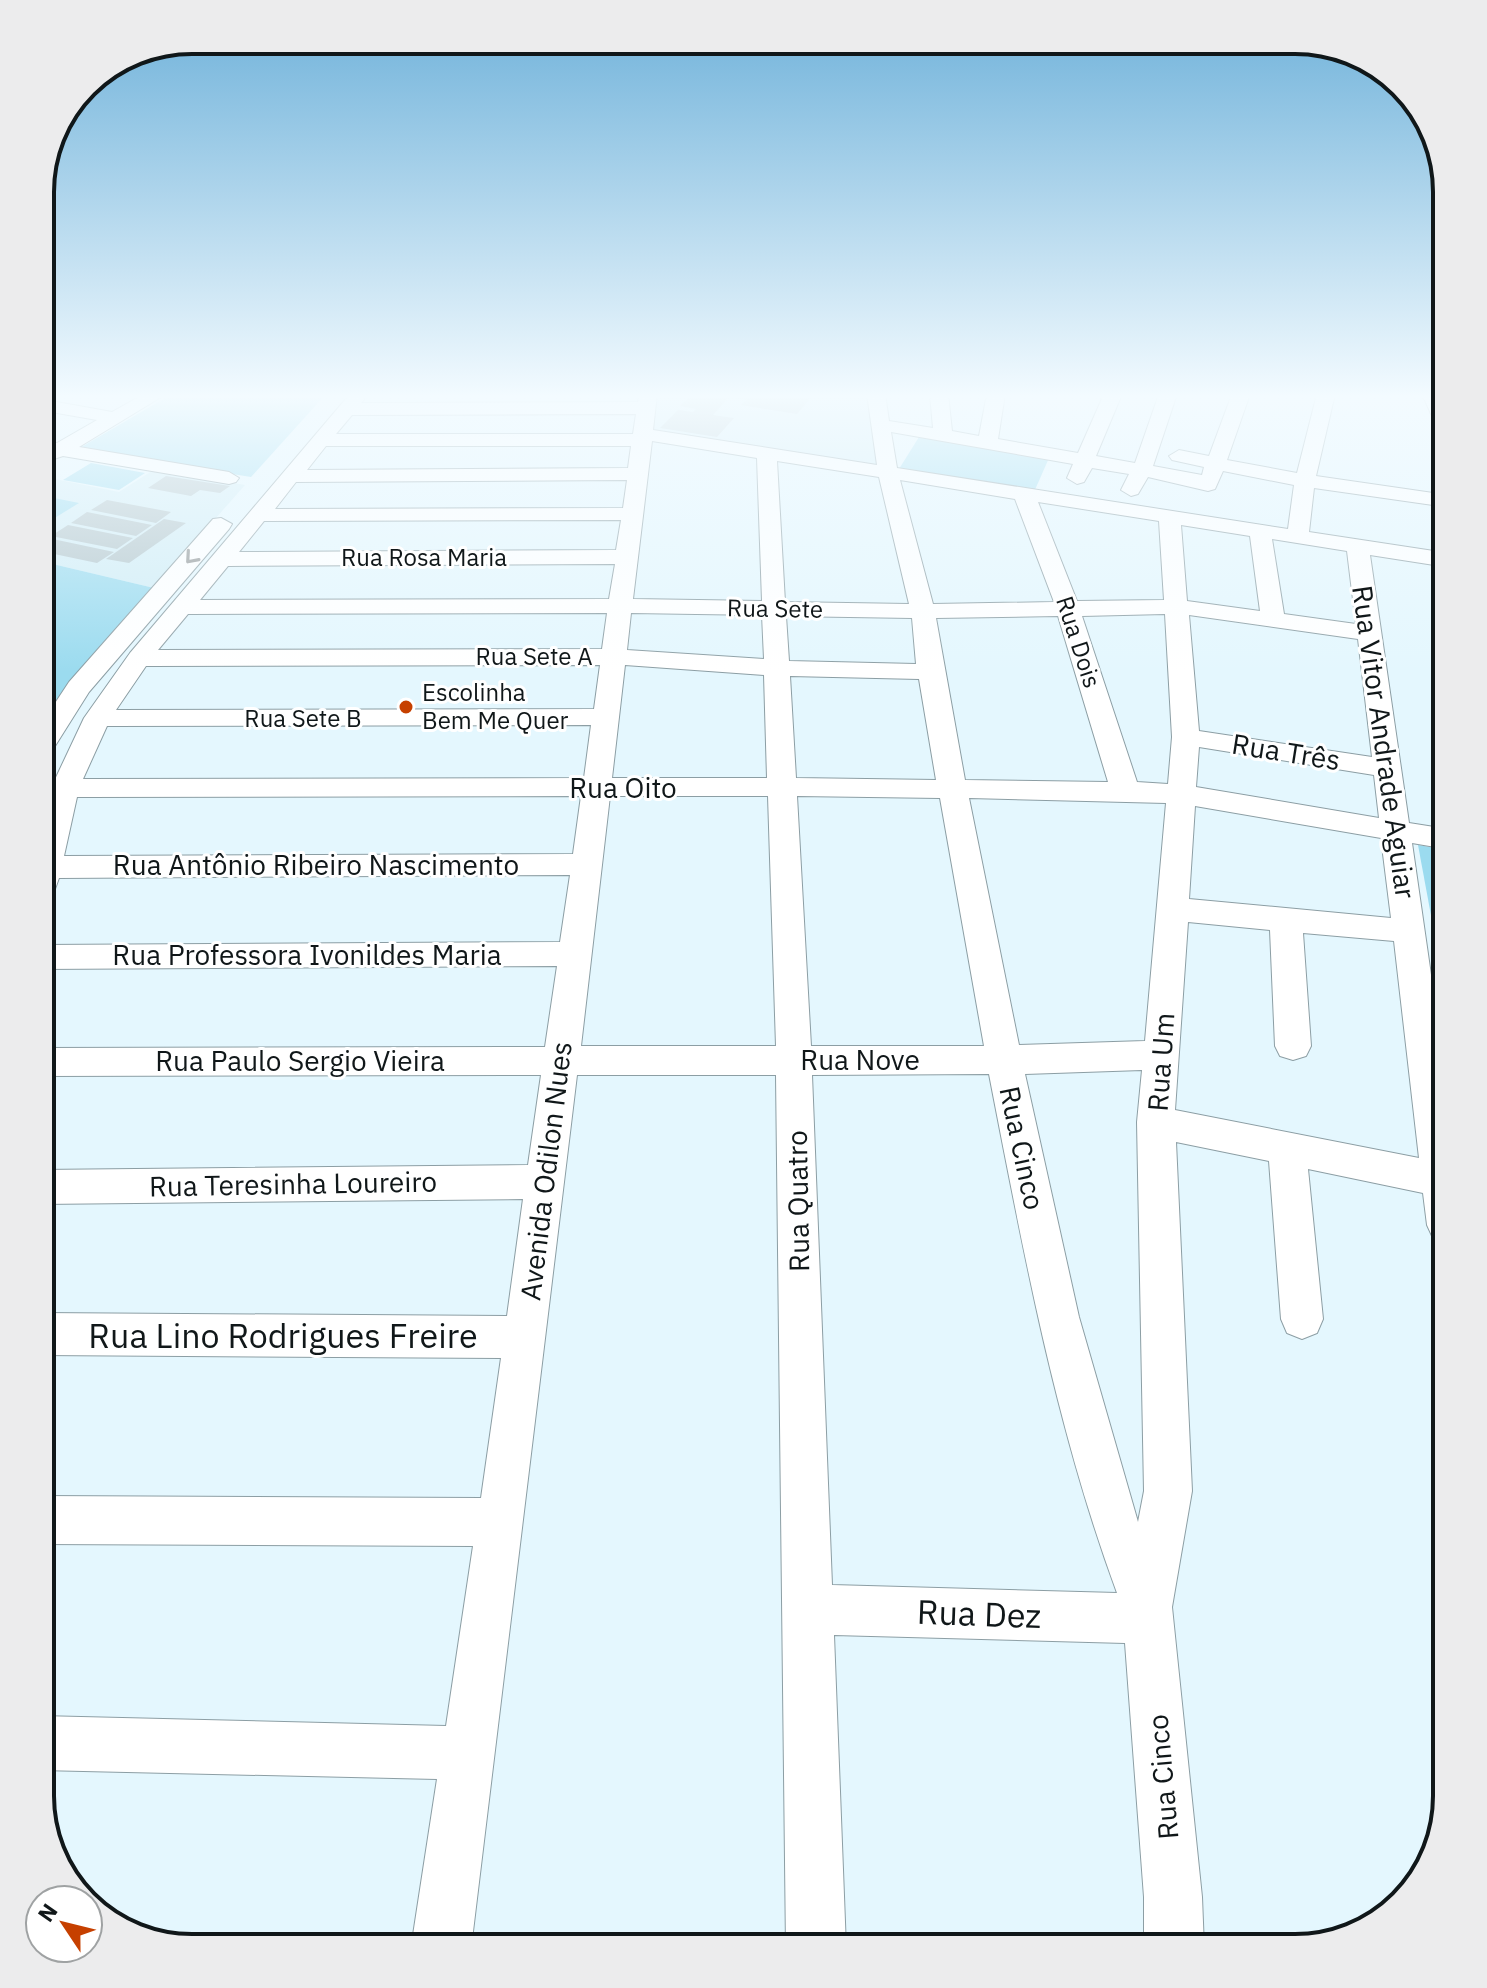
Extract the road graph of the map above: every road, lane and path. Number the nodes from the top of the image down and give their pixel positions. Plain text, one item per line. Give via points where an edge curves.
1 (269, 487) edge
2 (280, 487) edge
3 (637, 487) edge
4 (769, 487) edge
5 (891, 487) edge
6 (975, 487) edge
7 (1073, 487) edge
8 (1133, 487) edge
9 (1209, 487) edge
10 (1304, 487) edge
11 (1346, 487) edge
12 (1024, 494) junction
13 (1433, 499) edge
14 (1067, 500) junction
15 (254, 504) junction
16 (1121, 508) junction
17 (633, 514) junction
18 (1169, 516) junction
19 (1200, 521) junction
20 (1260, 531) junction
21 (1298, 536) junction
22 (1358, 546) junction
23 (626, 557) junction
24 (1433, 558) edge
25 (221, 559) junction
26 (621, 606) junction
27 (181, 607) junction
28 (1179, 607) junction
29 (1068, 608) junction
30 (776, 610) junction
31 (923, 611) junction
32 (1273, 619) junction
33 (1368, 633) junction
34 (614, 657) junction
35 (139, 658) junction
36 (778, 668) junction
37 (930, 672) junction
38 (54, 706) edge
39 (606, 717) junction
40 (97, 718) junction
41 (1186, 737) junction
42 (1386, 768) junction
43 (780, 787) junction
44 (65, 788) junction
45 (596, 788) junction
46 (952, 790) junction
47 (1125, 791) junction
48 (1181, 794) junction
49 (1395, 831) junction
50 (54, 834) edge
51 (1433, 837) edge
52 (587, 864) junction
53 (54, 879) edge
54 (1175, 909) junction
55 (1286, 921) junction
56 (1409, 931) junction
57 (574, 954) junction
58 (54, 957) edge
59 (1293, 1046) dead end
60 (1161, 1055) junction
61 (794, 1059) junction
62 (560, 1060) junction
63 (1004, 1060) junction
64 (54, 1062) edge
65 (1156, 1122) junction
66 (1433, 1123) edge
67 (1287, 1148) junction
68 (1433, 1178) edge
69 (545, 1182) junction
70 (54, 1187) edge
71 (1302, 1319) dead end
72 (54, 1334) edge
73 (525, 1337) junction
74 (54, 1520) edge
75 (501, 1522) junction
76 (809, 1609) junction
77 (1148, 1613) junction
78 (54, 1743) edge
79 (468, 1753) junction
80 (1179, 1931) edge
81 (443, 1934) edge
82 (816, 1934) edge

1 - 15 street
2 - 15 street
3 - 17 street, Avenida Odilon Nues
4 - 30 street, Rua Quatro
5 - 31 street, Rua Cinco
6 - 12 street
7 - 14 street
8 - 16 street
9 - 19 street
10 - 21 street
11 - 13 street
12 - 14 street
12 - 29 street, Rua Dois
14 - 16 street
15 - 17 street
15 - 25 street
15 -> 38 street
16 - 18 street
17 - 23 street, Avenida Odilon Nues
18 - 19 street
18 - 28 street, Rua Um
19 - 20 street
20 - 21 street
20 - 32 street
21 - 22 street
22 - 24 street
22 - 33 street, Rua Vitor Andrade Aguiar
23 - 25 street, Rua Rosa Maria
23 - 26 street, Avenida Odilon Nues
25 - 27 street
26 - 27 street, Rua Sete
26 - 30 street, Rua Sete
26 - 34 street, Avenida Odilon Nues
27 - 35 street
28 - 29 street, Rua Sete
28 - 32 street, Rua Sete
28 - 41 street, Rua Um
29 - 31 street, Rua Sete
29 - 47 street, Rua Dois
30 - 31 street, Rua Sete
30 - 36 street, Rua Quatro
31 - 37 street, Rua Cinco
32 - 33 street, Rua Sete
33 - 42 street, Rua Vitor Andrade Aguiar
34 - 35 street, Rua Sete A
34 - 36 street, Rua Sete A
34 - 39 street, Avenida Odilon Nues
35 - 40 street
36 - 37 street, Rua Sete A
36 - 43 street, Rua Quatro
37 - 46 street, Rua Cinco
39 - 40 street, Rua Sete B
39 - 45 street, Avenida Odilon Nues
40 - 44 street
41 - 42 street, Rua Três
41 - 48 street, Rua Um
42 - 49 street, Rua Vitor Andrade Aguiar
43 - 45 street, Rua Oito
43 - 46 street, Rua Oito
43 - 61 street, Rua Quatro
44 - 45 street, Rua Oito
44 - 50 street
45 - 52 street, Avenida Odilon Nues
46 - 47 street, Rua Oito
46 - 63 street, Rua Cinco
47 - 48 street, Rua Oito
48 - 49 street
48 - 54 street, Rua Um
49 - 51 street
49 - 56 street, Rua Vitor Andrade Aguiar
52 - 53 street, Rua Antônio Ribeiro Nascimento
52 - 57 street, Avenida Odilon Nues
54 - 55 street
54 - 60 street, Rua Um
55 - 56 street
55 - 59 street
56 - 66 street, Rua Vitor Andrade Aguiar
57 - 58 street, Rua Professora Ivonildes Maria
57 - 62 street, Avenida Odilon Nues
60 - 63 street, Rua Nove
60 - 65 street, Rua Um
61 - 62 street, Rua Nove
61 - 63 street, Rua Nove
61 - 76 street, Rua Quatro
62 - 64 street, Rua Paulo Sergio Vieira
62 - 69 street, Avenida Odilon Nues
63 - 77 street, Rua Cinco via 1069,1360 1113,1518
65 - 67 street
65 - 77 street, Rua Um via 1168,1491
67 - 68 street
67 - 71 street
69 - 70 street, Rua Teresinha Loureiro
69 - 73 street, Avenida Odilon Nues
72 - 73 street, Rua Lino Rodrigues Freire
73 - 75 street, Avenida Odilon Nues
74 - 75 street
75 - 79 street, Avenida Odilon Nues
76 - 77 street, Rua Dez
76 - 82 street, Rua Quatro
77 - 80 street, Rua Cinco
78 - 79 street
79 - 81 street, Avenida Odilon Nues

